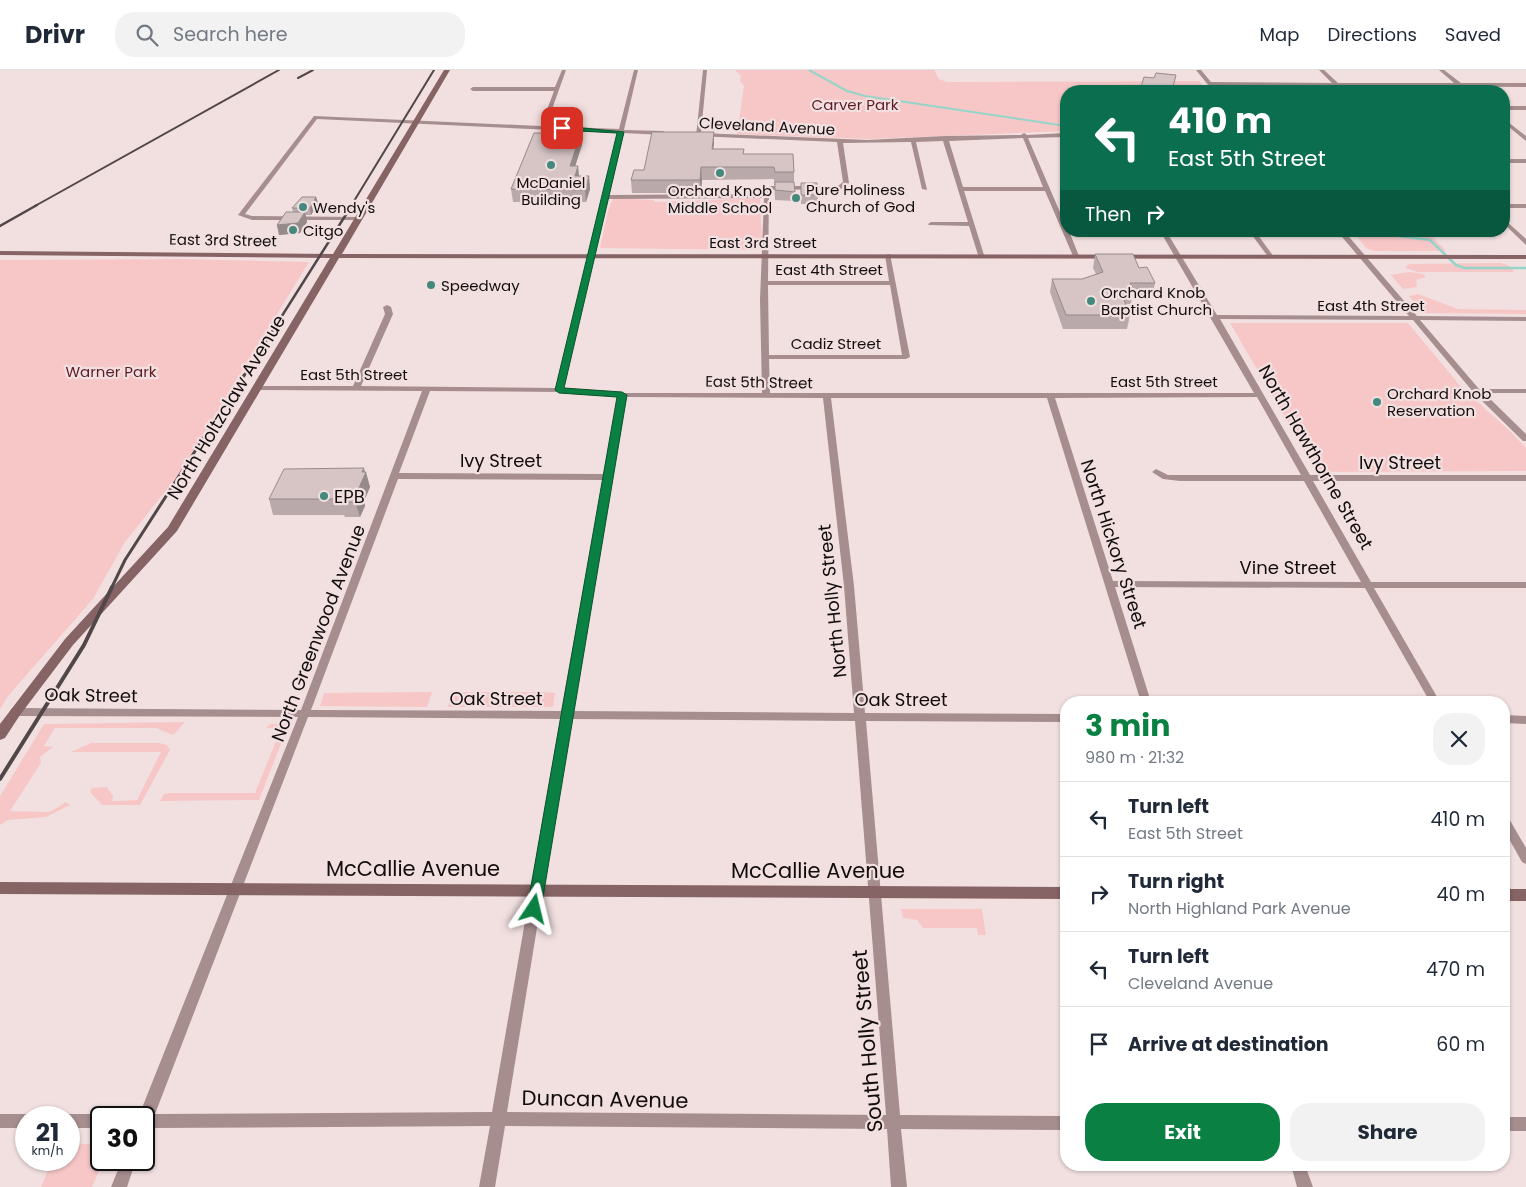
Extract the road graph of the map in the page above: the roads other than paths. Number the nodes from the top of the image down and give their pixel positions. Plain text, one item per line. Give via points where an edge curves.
1 (447, 70) edge
2 (564, 70) edge
3 (636, 70) edge
4 (705, 70) edge
5 (1198, 70) edge
6 (1321, 70) edge
7 (1441, 70) edge
8 (1210, 84) joint
9 (1336, 84) junction
10 (1460, 85) junction
11 (1526, 85) edge
12 (473, 89) dead end
13 (557, 89) junction
14 (1510, 108) edge
15 (1526, 108) edge
16 (345, 117) junction
17 (416, 121) junction
18 (1510, 126) edge
19 (542, 127) junction
20 (304, 132) junction
21 (621, 132) junction
22 (1510, 133) edge
23 (1519, 133) junction
24 (1526, 133) edge
25 (669, 134) edge
26 (688, 134) edge
27 (1060, 134) edge
28 (698, 135) junction
29 (1024, 135) junction
30 (946, 138) junction
31 (1526, 139) edge
32 (913, 140) junction
33 (840, 142) junction
34 (1510, 161) edge
35 (1526, 161) edge
36 (925, 189) dead end
37 (961, 189) junction
38 (1047, 189) junction
39 (767, 196) junction
40 (606, 197) junction
41 (1510, 206) edge
42 (1526, 206) edge
43 (358, 219) junction
44 (1060, 219) edge
45 (931, 224) dead end
46 (972, 224) junction
47 (1510, 227) edge
48 (1068, 237) edge
49 (1166, 237) edge
50 (1256, 237) edge
51 (1345, 237) edge
52 (1526, 243) edge
53 (0, 253) edge
54 (888, 255) junction
55 (981, 255) junction
56 (1177, 255) junction
57 (338, 256) junction
58 (593, 256) junction
59 (767, 256) junction
60 (1076, 256) junction
61 (1271, 257) junction
62 (1362, 257) junction
63 (1526, 257) edge
64 (765, 283) junction
65 (893, 283) junction
66 (387, 307) dead end
67 (1216, 317) junction
68 (1415, 319) junction
69 (1526, 319) edge
70 (766, 356) junction
71 (259, 388) junction
72 (356, 388) junction
73 (427, 389) junction
74 (559, 390) junction
75 (1477, 391) junction
76 (1526, 391) edge
77 (622, 395) junction
78 (766, 395) junction
79 (1260, 395) junction
80 (827, 396) junction
81 (1050, 396) junction
82 (1526, 439) edge
83 (1156, 472) dead end
84 (396, 476) junction
85 (606, 478) junction
86 (1526, 478) edge
87 (1308, 479) junction
88 (1110, 584) junction
89 (1368, 584) junction
90 (1526, 585) edge
91 (1144, 696) edge
92 (1432, 696) edge
93 (15, 712) junction
94 (304, 715) junction
95 (566, 716) junction
96 (860, 717) junction
97 (1060, 718) edge
98 (1510, 719) edge
99 (1526, 720) edge
100 (0, 735) edge
101 (1510, 830) edge
102 (1526, 858) edge
103 (0, 888) edge
104 (236, 889) junction
105 (537, 890) junction
106 (876, 892) junction
107 (1060, 893) edge
108 (1510, 895) edge
109 (1526, 895) edge
110 (150, 1106) edge
111 (499, 1119) junction
112 (0, 1121) edge
113 (15, 1121) edge
114 (155, 1122) edge
115 (894, 1123) junction
116 (1060, 1123) edge
117 (1510, 1124) edge
118 (1526, 1124) edge
119 (126, 1171) edge
120 (1300, 1171) edge
121 (119, 1187) edge
122 (487, 1187) edge
123 (899, 1187) edge
124 (1305, 1187) edge

1 - 17 main road, North Holtzclaw Avenue
2 - 13 street
3 - 21 street
4 - 28 street
5 - 8 street
6 - 9 street
7 - 10 street
8 - 9 street
9 - 10 street
10 - 11 street
12 - 13 street
13 - 19 street
14 - 15 street
16 - 17 street
16 - 20 street via 321,122
16 - 20 street via 316,117
17 - 19 street
17 - 43 main road, North Holtzclaw Avenue
18 - 23 street
19 - 21 street
20 - 43 street via 240,215 252,218
21 - 25 street
21 - 40 street
22 - 23 street
23 - 24 street
23 - 31 street
26 - 28 street, Cleveland Avenue
27 - 29 street, Cleveland Avenue
28 - 33 street, Cleveland Avenue
29 - 30 street, Cleveland Avenue
29 - 38 street
30 - 32 street, Cleveland Avenue
30 - 37 street
32 - 33 street, Cleveland Avenue
32 - 36 street
33 - 39 street via 844,186 766,188
34 - 35 street
37 - 38 street
37 - 46 street
38 - 44 street
39 - 40 street
39 - 59 street
40 - 58 street
41 - 42 street
43 - 57 main road, North Holtzclaw Avenue
45 - 46 street
46 - 55 street
47 - 52 street
48 - 60 street
49 - 56 street, North Hawthorne Street
50 - 61 street
51 - 62 street
53 - 57 main road, East 3rd Street
54 - 55 main road, East 3rd Street
54 - 59 main road, East 3rd Street
54 - 65 street
55 - 60 main road, East 3rd Street
56 - 60 main road, East 3rd Street
56 - 61 main road, East 3rd Street
56 - 67 street, North Hawthorne Street
57 - 58 main road, East 3rd Street
57 - 71 main road, North Holtzclaw Avenue
58 - 59 main road, East 3rd Street
58 - 74 street
59 - 64 street
61 - 62 main road, East 3rd Street
62 - 63 main road, East 3rd Street
62 - 68 street
64 - 65 street, East 4th Street
64 - 70 street
65 - 70 street, Cadiz Street via 906,357
66 - 72 street via 389,314
67 - 68 street, East 4th Street
67 - 79 street, North Hawthorne Street
68 - 69 street, East 4th Street
68 - 75 street
70 - 78 street
71 - 72 street, East 5th Street
71 - 93 main road, North Holtzclaw Avenue via 173,529 69,642
72 - 73 street, East 5th Street
73 - 74 street, East 5th Street
73 - 84 street, North Greenwood Avenue
74 - 77 street, East 5th Street
75 - 76 street
75 - 82 street
77 - 78 street, East 5th Street
77 - 85 street
78 - 80 street, East 5th Street
79 - 81 street, East 5th Street
79 - 87 street, North Hawthorne Street
80 - 81 street, East 5th Street
80 - 96 street, North Holly Street via 850,586
81 - 88 street, North Hickory Street
83 - 87 street, Ivy Street via 1180,478
84 - 85 street, Ivy Street
84 - 94 street, North Greenwood Avenue
85 - 95 street
86 - 87 street, Ivy Street
87 - 89 street, North Hawthorne Street
88 - 89 street, Vine Street
88 - 91 street, North Hickory Street
89 - 90 street, Vine Street
89 - 92 street, North Hawthorne Street
93 - 94 street, Oak Street
93 - 100 main road, North Holtzclaw Avenue
94 - 95 street, Oak Street
94 - 104 street, North Greenwood Avenue
95 - 96 street, Oak Street
95 - 105 street
96 - 97 street, Oak Street
96 - 106 street, North Holly Street
98 - 99 street
101 - 102 street
103 - 104 main road, McCallie Avenue
104 - 105 main road, McCallie Avenue
104 - 110 street, North Greenwood Avenue
105 - 106 main road, McCallie Avenue
105 - 111 street
106 - 107 main road, McCallie Avenue
106 - 115 street, South Holly Street
108 - 109 main road
111 - 114 street, Duncan Avenue
111 - 115 street, Duncan Avenue
111 - 122 street
112 - 113 street
115 - 116 street, Duncan Avenue
115 - 123 street, South Holly Street
117 - 118 street
119 - 121 street
120 - 124 street

